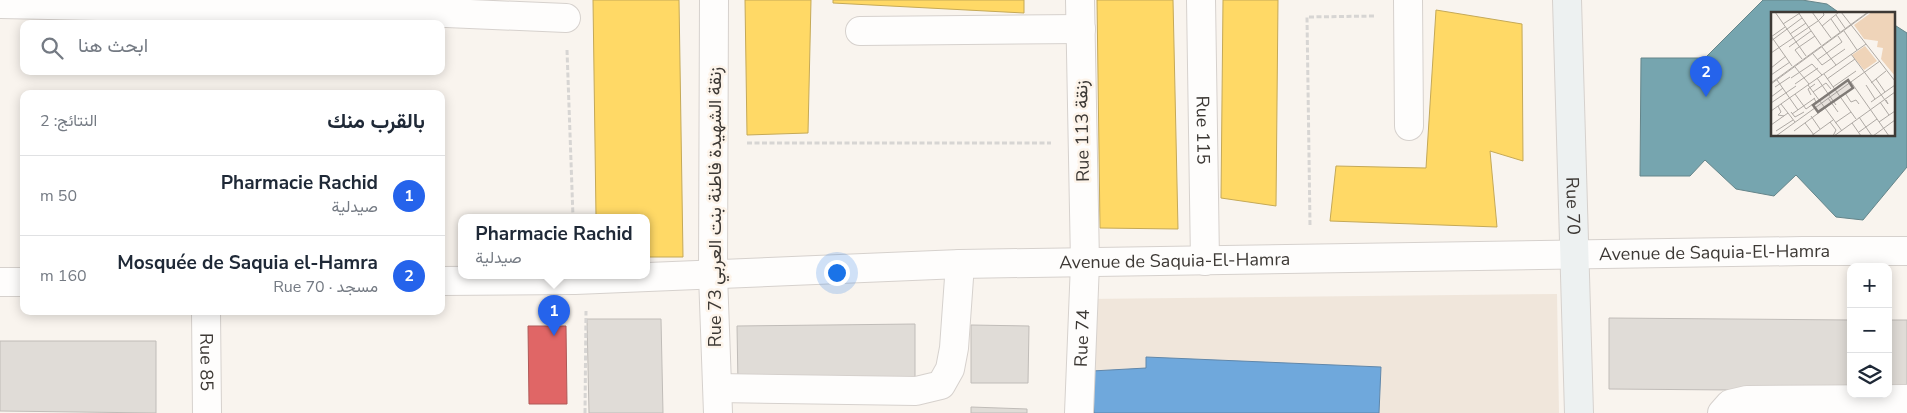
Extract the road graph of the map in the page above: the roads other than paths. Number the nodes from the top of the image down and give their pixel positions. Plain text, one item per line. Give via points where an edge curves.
1 (714, 0) edge
2 (1080, 0) edge
3 (1201, 0) edge
4 (1566, 0) edge
5 (0, 4) edge
6 (446, 6) edge
7 (1408, 8) edge
8 (566, 18) road end
9 (1081, 29) junction
10 (860, 32) dead end
11 (1409, 126) dead end
12 (1907, 252) edge
13 (1576, 255) junction
14 (1205, 261) junction
15 (1085, 263) junction
16 (960, 264) junction
17 (713, 274) junction
18 (650, 277) edge
19 (607, 279) edge
20 (445, 281) edge
21 (0, 282) edge
22 (20, 282) edge
23 (206, 315) edge
24 (1907, 399) edge
25 (718, 400) edge
26 (207, 413) edge
27 (1079, 413) edge
28 (1579, 413) edge
29 (1722, 413) edge

1 - 17 street, Rue 73 زنقة الشهيدة فاطنة بنت العربي
2 - 9 street, Rue 113 زنقة
3 - 14 street, Rue 115
4 - 13 street, Rue 70
5 - 6 street
6 - 8 street
7 - 11 street
9 - 10 street
9 - 15 street, Rue 113 زنقة
12 - 13 street, Avenue de Saquia-El-Hamra via 1803,250
13 - 14 street, Avenue de Saquia-El-Hamra
13 - 28 street, Rue 70
14 - 15 street, Avenue de Saquia-El-Hamra
15 - 16 street, Avenue de Saquia-El-Hamra
15 - 27 street, Rue 74
16 - 17 street, Avenue de Saquia-El-Hamra
16 - 25 street via 954,348 950,369 941,384 916,391
17 - 18 street, Avenue de Saquia-El-Hamra
17 - 25 street, Rue 73 زنقة الشهيدة فاطنة بنت العربي
19 - 20 street, Avenue de Saquia-El-Hamra
21 - 22 street
23 - 26 street, Rue 85
24 - 29 street via 1747,400 1730,404

